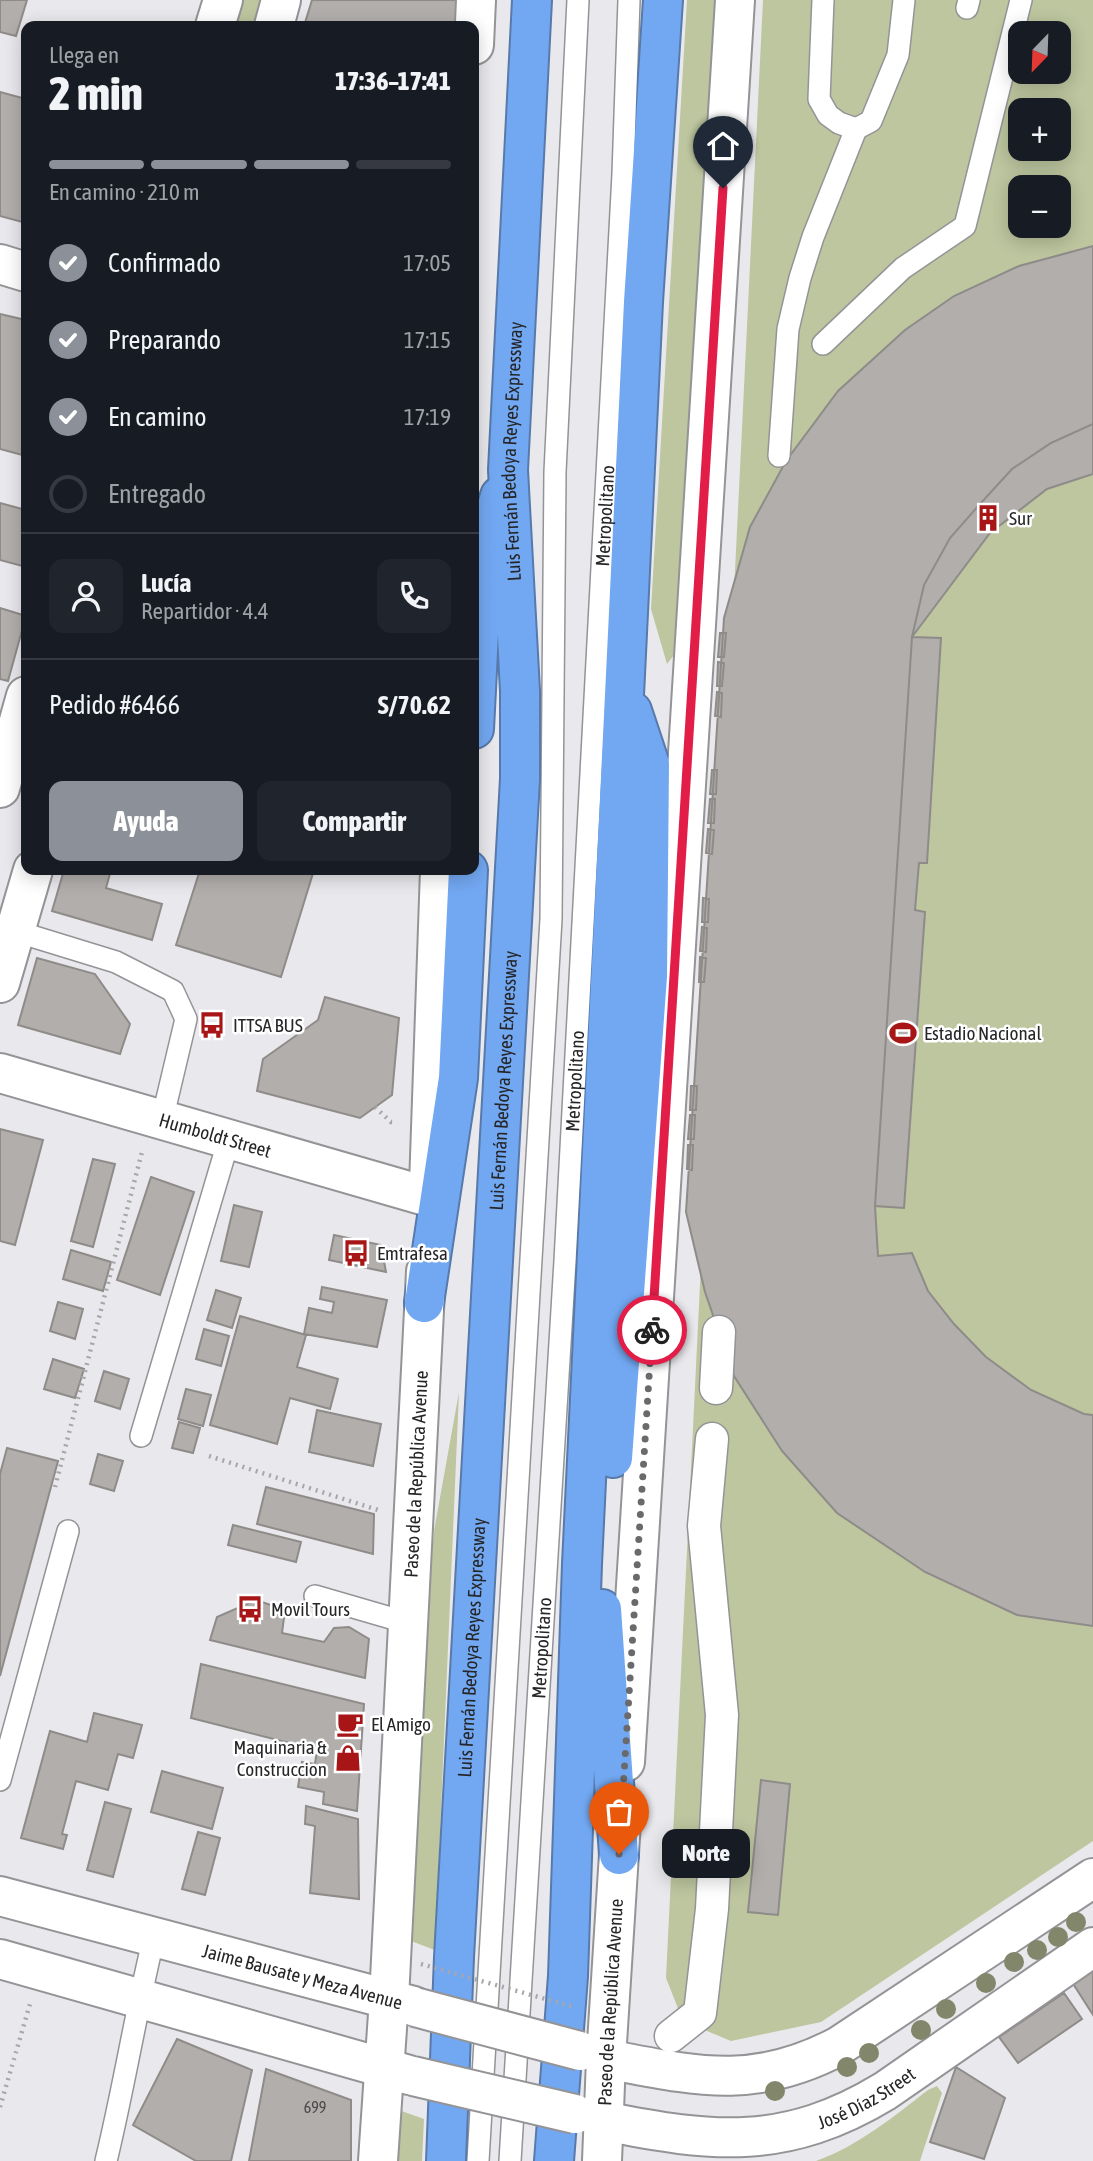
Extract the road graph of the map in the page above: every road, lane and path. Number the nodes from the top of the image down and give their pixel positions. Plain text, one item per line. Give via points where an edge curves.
1 (223, 0) edge
2 (281, 0) edge
3 (476, 0) edge
4 (532, 0) edge
5 (578, 0) edge
6 (629, 0) edge
7 (663, 0) edge
8 (735, 0) edge
9 (823, 0) edge
10 (904, 0) edge
11 (1021, 0) edge
12 (217, 21) edge
13 (275, 21) edge
14 (475, 21) edge
15 (856, 129) junction
16 (0, 264) edge
17 (21, 270) edge
18 (823, 344) dead end
19 (779, 456) dead end
20 (508, 470) junction
21 (479, 631) edge
22 (624, 690) junction
23 (21, 714) edge
24 (0, 788) edge
25 (32, 875) edge
26 (440, 875) edge
27 (468, 875) edge
28 (15, 931) junction
29 (0, 983) edge
30 (0, 1073) edge
31 (156, 1118) junction
32 (229, 1139) junction
33 (429, 1197) junction
34 (424, 1303) junction
35 (719, 1332) dead end
36 (716, 1388) dead end
37 (141, 1436) dead end
38 (712, 1439) dead end
39 (209, 1456) dead end
40 (55, 1487) dead end
41 (413, 1521) junction
42 (68, 1531) dead end
43 (315, 1596) dead end
44 (408, 1623) junction
45 (0, 1780) edge
46 (619, 1854) junction
47 (1093, 1878) edge
48 (0, 1896) edge
49 (154, 1937) junction
50 (1093, 1947) edge
51 (0, 1959) edge
52 (421, 1964) dead end
53 (39, 1970) junction
54 (139, 1998) junction
55 (402, 2003) junction
56 (582, 2009) dead end
57 (671, 2036) dead end
58 (593, 2055) junction
59 (399, 2072) junction
60 (0, 2107) edge
61 (590, 2117) junction
62 (106, 2161) edge
63 (377, 2161) edge
64 (446, 2161) edge
65 (478, 2161) edge
66 (510, 2161) edge
67 (554, 2161) edge
68 (602, 2161) edge

1 - 12 main road
2 - 13 main road
3 - 14 main road
4 - 20 highway, Luis Fernán Bedoya Reyes Expressway
5 - 65 lane, Metropolitano via 555,472 551,919
6 - 66 lane, Metropolitano via 566,1233
7 - 22 highway
8 - 46 main road, Paseo de la República Avenue
9 - 15 lane via 819,99 828,115
10 - 15 lane via 898,55 871,121
11 - 18 lane via 965,226 902,268
15 - 19 lane via 800,278 789,329
16 - 17 main road
20 - 21 highway via 483,553
20 - 64 highway, Luis Fernán Bedoya Reyes Expressway via 520,779
22 - 46 highway via 650,765 650,778 648,976 602,1605
22 - 67 highway via 582,1564 568,1976
23 - 24 main road
25 - 28 main road
26 - 33 main road, Paseo de la República Avenue
27 - 34 highway via 458,1078
28 - 29 main road
28 - 31 lane via 116,962 173,991 186,1019
30 - 31 main road, Humboldt Street
31 - 32 main road, Humboldt Street
31 - 40 path
32 - 33 main road, Humboldt Street
32 - 37 lane
33 - 34 main road, Paseo de la República Avenue
34 - 41 main road, Paseo de la República Avenue
35 - 36 street
38 - 57 street via 704,1526 722,1715 712,1909 700,2013
39 - 41 path
41 - 44 main road, Paseo de la República Avenue
42 - 45 lane
43 - 44 lane
44 - 55 main road, Paseo de la República Avenue
46 - 58 main road, Paseo de la República Avenue
47 - 58 main road via 839,2046 800,2064 752,2076 724,2077
48 - 49 main road, Jaime Bausate y Meza Avenue
49 - 54 lane
49 - 55 main road, Jaime Bausate y Meza Avenue
50 - 61 main road, José Díaz Street via 885,2091 826,2121 776,2134 722,2138 665,2133
51 - 53 main road
52 - 56 path, bridge
53 - 54 main road
53 - 60 path
54 - 59 main road
54 - 62 lane
55 - 58 main road, Jaime Bausate y Meza Avenue, bridge
55 - 59 main road, Paseo de la República Avenue
58 - 61 main road, Paseo de la República Avenue
59 - 61 main road, bridge
59 - 63 main road, Paseo de la República Avenue
61 - 68 main road, Paseo de la República Avenue

